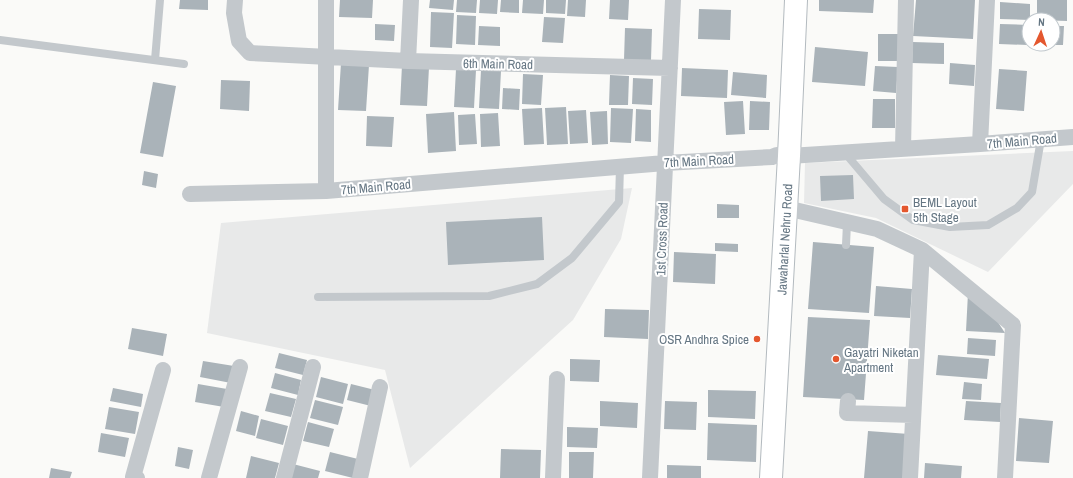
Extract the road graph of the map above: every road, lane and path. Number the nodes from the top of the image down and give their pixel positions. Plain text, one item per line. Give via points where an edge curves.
1 (160, 0) edge
2 (235, 0) edge
3 (326, 0) edge
4 (411, 0) edge
5 (673, 0) edge
6 (796, 0) edge
7 (906, 0) edge
8 (987, 0) edge
9 (0, 40) edge
10 (326, 57) junction
11 (155, 60) junction
12 (408, 62) junction
13 (184, 64) dead end
14 (670, 68) junction
15 (1073, 137) edge
16 (1041, 139) junction
17 (980, 144) junction
18 (903, 149) junction
19 (844, 152) junction
20 (789, 156) junction
21 (665, 163) junction
22 (620, 166) junction
23 (326, 191) junction
24 (190, 194) dead end
25 (786, 208) junction
26 (847, 223) junction
27 (846, 245) dead end
28 (922, 250) junction
29 (318, 297) dead end
30 (240, 367) dead end
31 (313, 367) dead end
32 (163, 370) dead end
33 (557, 379) dead end
34 (380, 387) dead end
35 (848, 401) dead end
36 (913, 415) junction
37 (137, 478) edge
38 (209, 478) edge
39 (284, 478) edge
40 (360, 478) edge
41 (553, 478) edge
42 (650, 478) edge
43 (771, 478) edge
44 (910, 478) edge
45 (1005, 478) edge

1 - 11 lane
2 - 10 street, 6th Main Road via 234,13 239,42 250,53
3 - 10 street
4 - 12 street
5 - 14 street, 1st Cross Road
6 - 20 street, Jawaharlal Nehru Road
7 - 18 street
8 - 17 street
9 - 11 lane
10 - 12 street, 6th Main Road
10 - 23 street
11 - 13 lane
12 - 14 street, 6th Main Road
14 - 21 street, 1st Cross Road
15 - 16 street, 7th Main Road
16 - 17 street, 7th Main Road
16 - 19 lane via 1032,192 1017,208 988,225 950,227 913,220 884,199
17 - 18 street, 7th Main Road
18 - 19 street, 7th Main Road
19 - 20 street, 7th Main Road
20 - 21 street, 7th Main Road
20 - 25 street, Jawaharlal Nehru Road
21 - 22 street, 7th Main Road
21 - 42 street, 1st Cross Road
22 - 23 street, 7th Main Road
22 - 29 lane via 619,202 572,258 536,284 488,296
23 - 24 street, 7th Main Road
25 - 26 street
25 - 43 street, Jawaharlal Nehru Road
26 - 27 lane
26 - 28 street via 877,229
28 - 36 street
28 - 45 street via 1013,325
30 - 38 street
31 - 39 street
32 - 37 street via 133,477
33 - 41 street
34 - 40 street
35 - 36 street via 847,413
36 - 44 street

